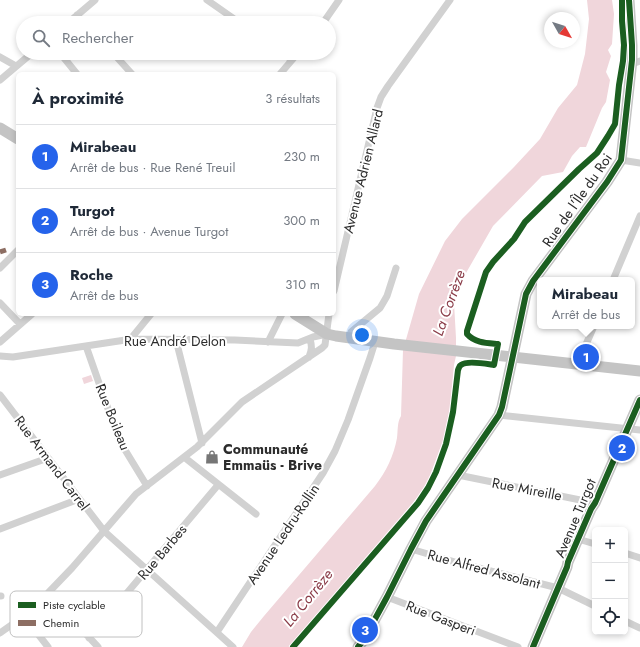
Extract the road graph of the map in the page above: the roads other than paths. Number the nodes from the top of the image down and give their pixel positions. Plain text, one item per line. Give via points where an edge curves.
1 (95, 0) edge
2 (207, 0) edge
3 (222, 0) edge
4 (450, 0) edge
5 (629, 0) edge
6 (335, 1) edge
7 (217, 7) junction
8 (77, 15) edge
9 (230, 16) edge
10 (327, 16) edge
11 (0, 57) edge
12 (636, 58) edge
13 (23, 60) edge
14 (66, 60) edge
15 (119, 60) edge
16 (292, 60) edge
17 (16, 66) junction
18 (75, 72) edge
19 (130, 72) edge
20 (282, 72) edge
21 (0, 80) edge
22 (0, 128) edge
23 (16, 138) edge
24 (621, 160) junction
25 (640, 163) edge
26 (640, 216) edge
27 (16, 251) edge
28 (0, 268) edge
29 (396, 268) dead end
30 (336, 275) edge
31 (614, 277) edge
32 (0, 303) edge
33 (30, 316) edge
34 (149, 316) edge
35 (281, 316) edge
36 (298, 316) edge
37 (328, 316) edge
38 (20, 324) junction
39 (593, 329) edge
40 (327, 334) junction
41 (310, 338) junction
42 (350, 338) junction
43 (132, 339) junction
44 (176, 340) junction
45 (0, 342) edge
46 (268, 342) junction
47 (375, 342) junction
48 (86, 346) junction
49 (0, 356) edge
50 (309, 357) junction
51 (512, 357) junction
52 (576, 364) junction
53 (640, 371) edge
54 (0, 395) edge
55 (640, 400) edge
56 (499, 415) junction
57 (627, 428) junction
58 (640, 430) edge
59 (202, 443) junction
60 (184, 457) junction
61 (48, 458) junction
62 (0, 475) edge
63 (458, 475) junction
64 (218, 485) junction
65 (147, 486) junction
66 (79, 499) junction
67 (595, 503) junction
68 (256, 514) dead end
69 (0, 529) edge
70 (104, 531) junction
71 (578, 539) junction
72 (592, 543) edge
73 (411, 550) junction
74 (628, 554) edge
75 (640, 558) edge
76 (146, 570) junction
77 (558, 588) junction
78 (50, 591) edge
79 (129, 591) edge
80 (387, 597) junction
81 (592, 605) edge
82 (628, 622) edge
83 (10, 626) edge
84 (640, 628) edge
85 (217, 632) junction
86 (0, 633) edge
87 (40, 637) edge
88 (90, 638) edge
89 (48, 647) edge
90 (98, 647) edge
91 (233, 647) edge
92 (358, 647) edge
93 (518, 647) edge
94 (533, 647) edge

1 - 8 street
2 - 7 street
3 - 7 street
4 - 30 street, Avenue Adrien Allard via 381,97
5 - 12 main road, Rue de l'Île du Roi
6 - 10 street
7 - 9 street
11 - 17 street
12 - 24 main road, Rue de l'Île du Roi
13 - 17 street
14 - 18 street
15 - 19 street
16 - 20 street
17 - 21 street
22 - 23 main road
24 - 25 street
24 - 51 main road, Rue de l'Île du Roi via 528,288
26 - 31 street
27 - 28 street
29 - 42 street via 380,308 351,332
32 - 38 street
33 - 38 street
34 - 43 street
35 - 46 street
36 - 40 main road
37 - 40 street
38 - 45 street
39 - 52 street
40 - 41 street, Rue André Delon
40 - 42 main road
40 - 50 street via 325,345
41 - 46 street, Rue André Delon via 298,342
41 - 50 street via 312,351
42 - 47 main road
43 - 44 street, Rue André Delon
43 - 48 street, Rue André Delon
44 - 46 street, Rue André Delon
44 - 59 street
47 - 51 main road
47 - 85 street, Avenue Ledru-Rollin via 335,451 307,498
48 - 49 street, Rue André Delon via 14,357
48 - 65 street, Rue Boileau via 119,440
50 - 59 street via 242,402
51 - 52 main road
51 - 56 main road, Rue de l'Île du Roi
52 - 53 main road
54 - 61 street, Rue Armand Carrel
55 - 57 main road, Avenue Turgot
56 - 57 street
56 - 63 main road, Rue de l'Île du Roi
57 - 58 street
57 - 67 main road, Avenue Turgot
59 - 60 street
60 - 64 street
60 - 65 street
61 - 62 street
61 - 66 street, Rue Armand Carrel
63 - 67 street, Rue Mireille
63 - 73 main road, Rue de l'Île du Roi via 426,521
64 - 68 street
64 - 76 street, Rue Barbes
65 - 70 street via 131,498
66 - 69 street
66 - 70 street, Rue Armand Carrel
67 - 71 main road, Avenue Turgot
70 - 76 street, Rue Armand Carrel
70 - 78 street
71 - 72 street
71 - 77 main road, Avenue Turgot
73 - 77 street, Rue Alfred Assolant
73 - 80 main road, Rue de l'Île du Roi
74 - 75 street
76 - 79 street, Rue Barbes
76 - 85 street, Rue Armand Carrel
77 - 81 street, Rue Alfred Assolant
77 - 94 main road, Avenue Turgot
80 - 92 main road, Rue de l'Île du Roi
80 - 93 street, Rue Gasperi
82 - 84 street
83 - 86 street
85 - 91 street, Rue Armand Carrel
87 - 89 street
88 - 90 street

